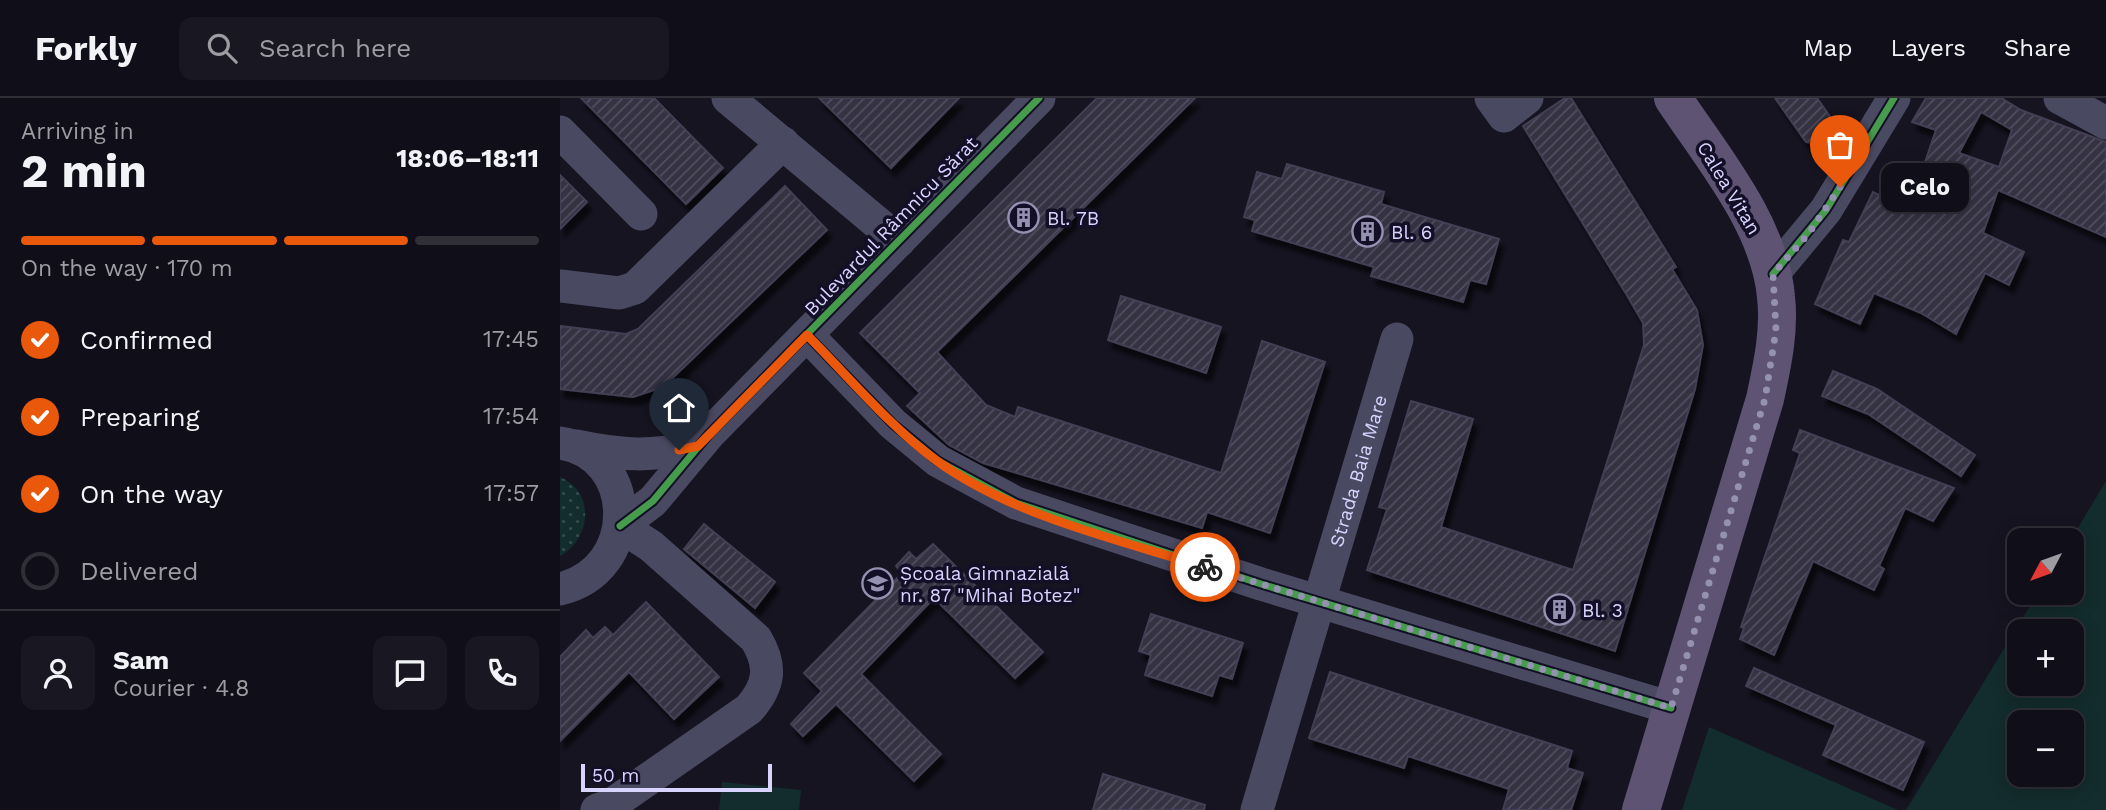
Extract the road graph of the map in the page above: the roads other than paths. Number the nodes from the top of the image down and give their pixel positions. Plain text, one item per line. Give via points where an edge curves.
1 (728, 98) edge
2 (1039, 98) edge
3 (1491, 98) edge
4 (1527, 98) edge
5 (1673, 98) edge
6 (1894, 98) edge
7 (2060, 98) edge
8 (2106, 123) edge
9 (560, 132) edge
10 (783, 143) junction
11 (641, 214) dead end
12 (899, 241) junction
13 (1773, 274) junction
14 (560, 286) edge
15 (807, 335) junction
16 (1397, 339) dead end
17 (563, 443) edge
18 (698, 446) junction
19 (620, 526) junction
20 (565, 593) edge
21 (1320, 603) junction
22 (1671, 708) junction
23 (597, 810) edge
24 (1257, 810) edge
25 (1641, 810) edge

1 - 10 street
2 - 12 street, Bulevardul Râmnicu Sărat
3 - 4 street via 1504,116
5 - 13 main road, Calea Vitan via 1748,216
6 - 13 street via 1826,210
7 - 8 street
9 - 11 street
10 - 12 street
10 - 14 street via 635,288 619,293
12 - 15 street, Bulevardul Râmnicu Sărat
13 - 22 main road, Calea Vitan via 1776,330 1765,399
15 - 18 street, Bulevardul Râmnicu Sărat
15 - 21 street via 894,424 938,461 979,486 1070,523
16 - 21 street, Strada Baia Mare
17 - 18 street via 640,456
17 - 19 street via 586,453 602,467 613,485
18 - 19 street, Bulevardul Râmnicu Sărat via 653,501
19 - 20 street via 614,548 601,566
19 - 23 street via 651,546 756,639 768,671 765,688 749,709
21 - 22 street
21 - 24 street, Strada Baia Mare
22 - 25 main road, Calea Vitan

